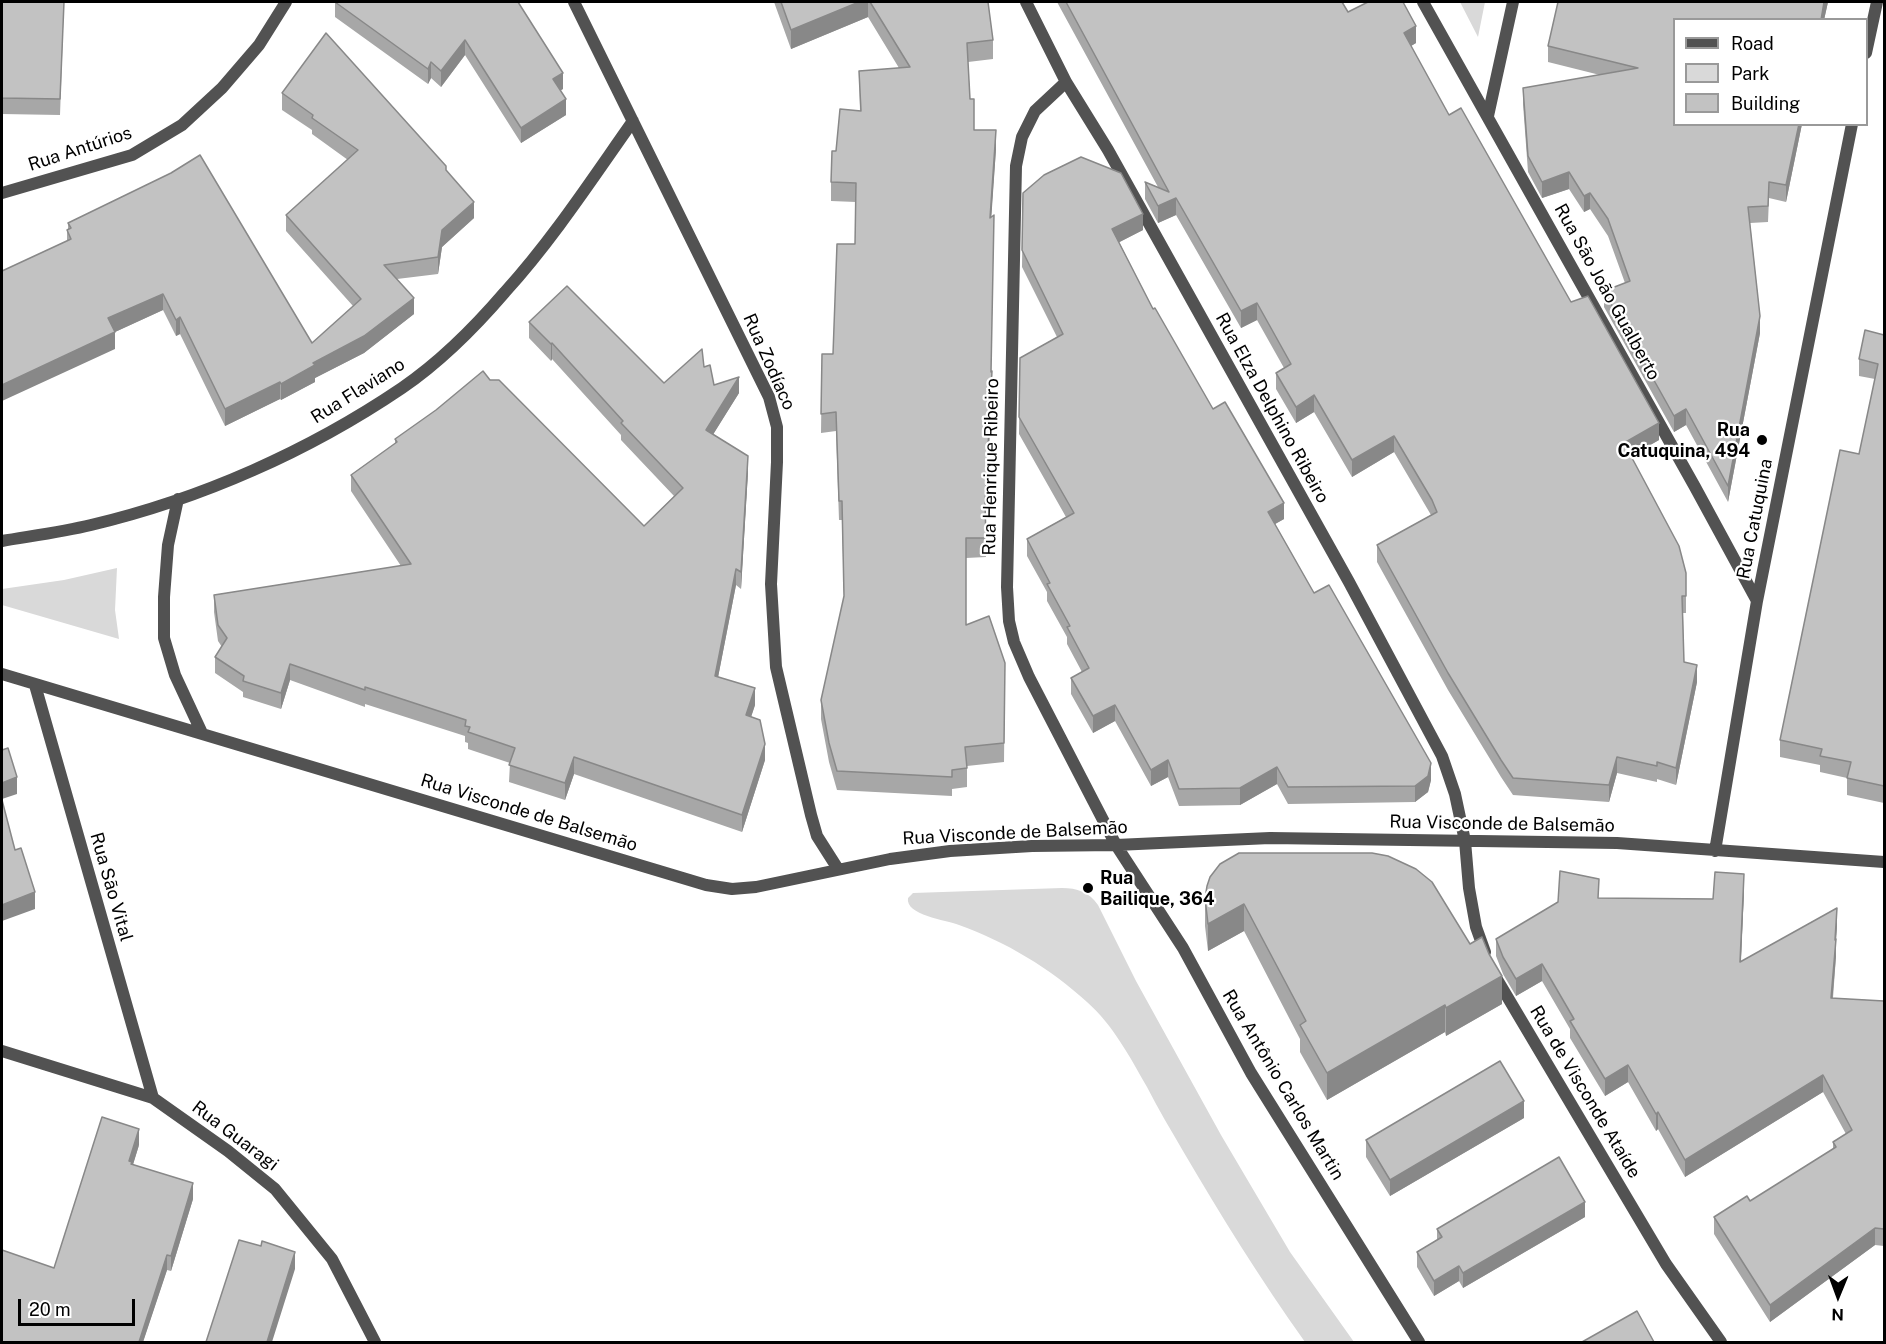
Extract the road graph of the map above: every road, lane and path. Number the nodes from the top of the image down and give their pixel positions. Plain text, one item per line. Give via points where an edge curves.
1 (286, 2) edge
2 (574, 2) edge
3 (1026, 2) edge
4 (1423, 2) edge
5 (1514, 2) edge
6 (1877, 2) edge
7 (1868, 44) edge
8 (1066, 82) junction
9 (1488, 117) junction
10 (633, 121) junction
11 (1852, 126) edge
12 (2, 193) edge
13 (178, 499) junction
14 (2, 541) edge
15 (1757, 601) junction
16 (2, 674) edge
17 (35, 685) junction
18 (202, 733) junction
19 (1465, 841) junction
20 (1116, 845) junction
21 (1715, 851) junction
22 (1884, 862) edge
23 (837, 869) junction
24 (2, 1051) edge
25 (153, 1098) junction
26 (375, 1342) edge
27 (1419, 1342) edge
28 (1721, 1342) edge

1 - 12 street, Rua Antúrios via 259,45 222,88 182,125 132,155
2 - 10 street, Rua Zodíaco
3 - 8 street, Rua Elza Delphino Ribeiro
4 - 9 street, Rua São João Gualberto
5 - 9 street
6 - 7 street
8 - 19 street, Rua Elza Delphino Ribeiro via 1108,150 1442,756
8 - 20 street, Rua Henrique Ribeiro via 1035,111 1022,137 1016,166 1009,621 1029,677
9 - 15 street, Rua São João Gualberto
10 - 13 street, Rua Flaviano via 505,293 404,387 348,422 267,464
10 - 23 street, Rua Zodíaco via 769,397 777,427 771,585 776,666 817,836
11 - 15 street, Rua Catuquina
13 - 14 street, Rua Flaviano via 91,526
13 - 18 street via 168,545 164,638 175,675
15 - 21 street, Rua Catuquina
16 - 17 street, Rua Visconde de Balsemão
17 - 18 street, Rua Visconde de Balsemão
17 - 25 street, Rua São Vital
18 - 23 street, Rua Visconde de Balsemão via 706,885 756,887
19 - 20 street, Rua Visconde de Balsemão via 1270,838
19 - 21 street, Rua Visconde de Balsemão via 1617,843
19 - 28 street, Rua de Visconde Ataíde via 1476,927 1496,978 1666,1264
20 - 23 street, Rua Visconde de Balsemão via 950,851
20 - 27 street, Rua Antônio Carlos Martin via 1183,948 1251,1073
21 - 22 street, Rua Visconde de Balsemão
24 - 25 street, Rua Guaragi
25 - 26 street, Rua Guaragi via 275,1189 332,1259

